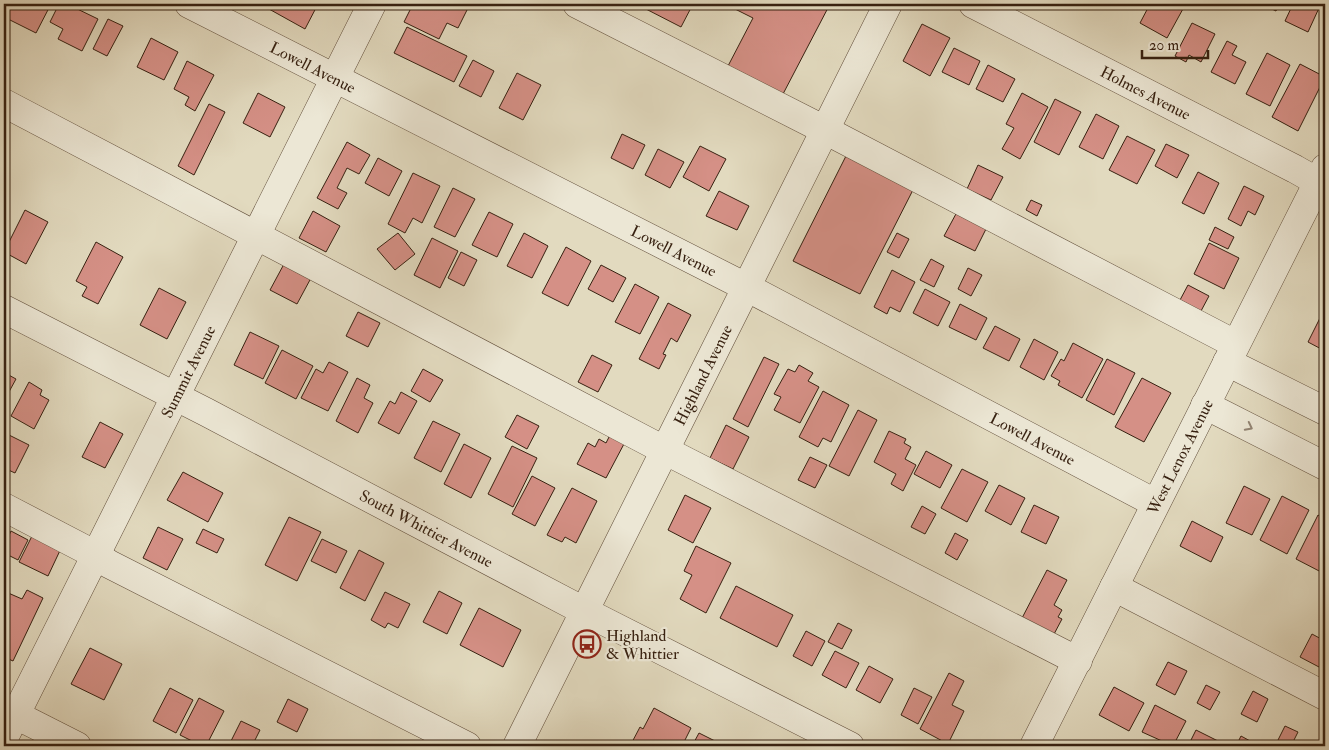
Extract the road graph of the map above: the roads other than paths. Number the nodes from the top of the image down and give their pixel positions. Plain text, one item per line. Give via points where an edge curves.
1 (189, 4) edge
2 (372, 4) edge
3 (577, 4) edge
4 (888, 4) edge
5 (973, 4) edge
6 (334, 78) junction
7 (4, 103) edge
8 (825, 130) junction
9 (1323, 182) edge
10 (255, 235) junction
11 (746, 287) junction
12 (4, 309) edge
13 (1231, 353) junction
14 (174, 396) junction
15 (1206, 405) junction
16 (1325, 411) edge
17 (666, 451) junction
18 (1325, 466) edge
19 (1155, 503) junction
20 (4, 507) edge
21 (96, 555) junction
22 (1114, 587) junction
23 (584, 610) junction
24 (1078, 661) junction
25 (1325, 696) edge
26 (8, 721) edge
27 (77, 746) edge
28 (467, 746) edge
29 (517, 746) edge
30 (850, 746) edge
31 (1034, 746) edge

1 - 6 street, Lowell Avenue
2 - 6 street, Summit Avenue
3 - 8 street
4 - 8 street, Highland Avenue
5 - 9 street, Holmes Avenue
6 - 10 street, Summit Avenue
6 - 11 street, Lowell Avenue
7 - 10 street
8 - 11 street, Highland Avenue
8 - 13 street
9 - 13 street, West Lenox Avenue
10 - 14 street, Summit Avenue
10 - 17 street
11 - 17 street, Highland Avenue
11 - 19 street, Lowell Avenue
12 - 14 street, South Whittier Avenue
13 - 15 street, West Lenox Avenue
13 - 16 street
14 - 21 street, Summit Avenue
14 - 23 street, South Whittier Avenue
15 -> 18 street
15 - 19 street, West Lenox Avenue
17 - 23 street, Highland Avenue
17 - 24 street
19 - 22 street, West Lenox Avenue
20 - 21 street
21 - 26 street, Summit Avenue
21 - 28 street
22 - 24 street, West Lenox Avenue
22 - 25 street
23 - 29 street, Highland Avenue
23 - 30 street, South Whittier Avenue
24 - 31 street, West Lenox Avenue
26 - 27 street

